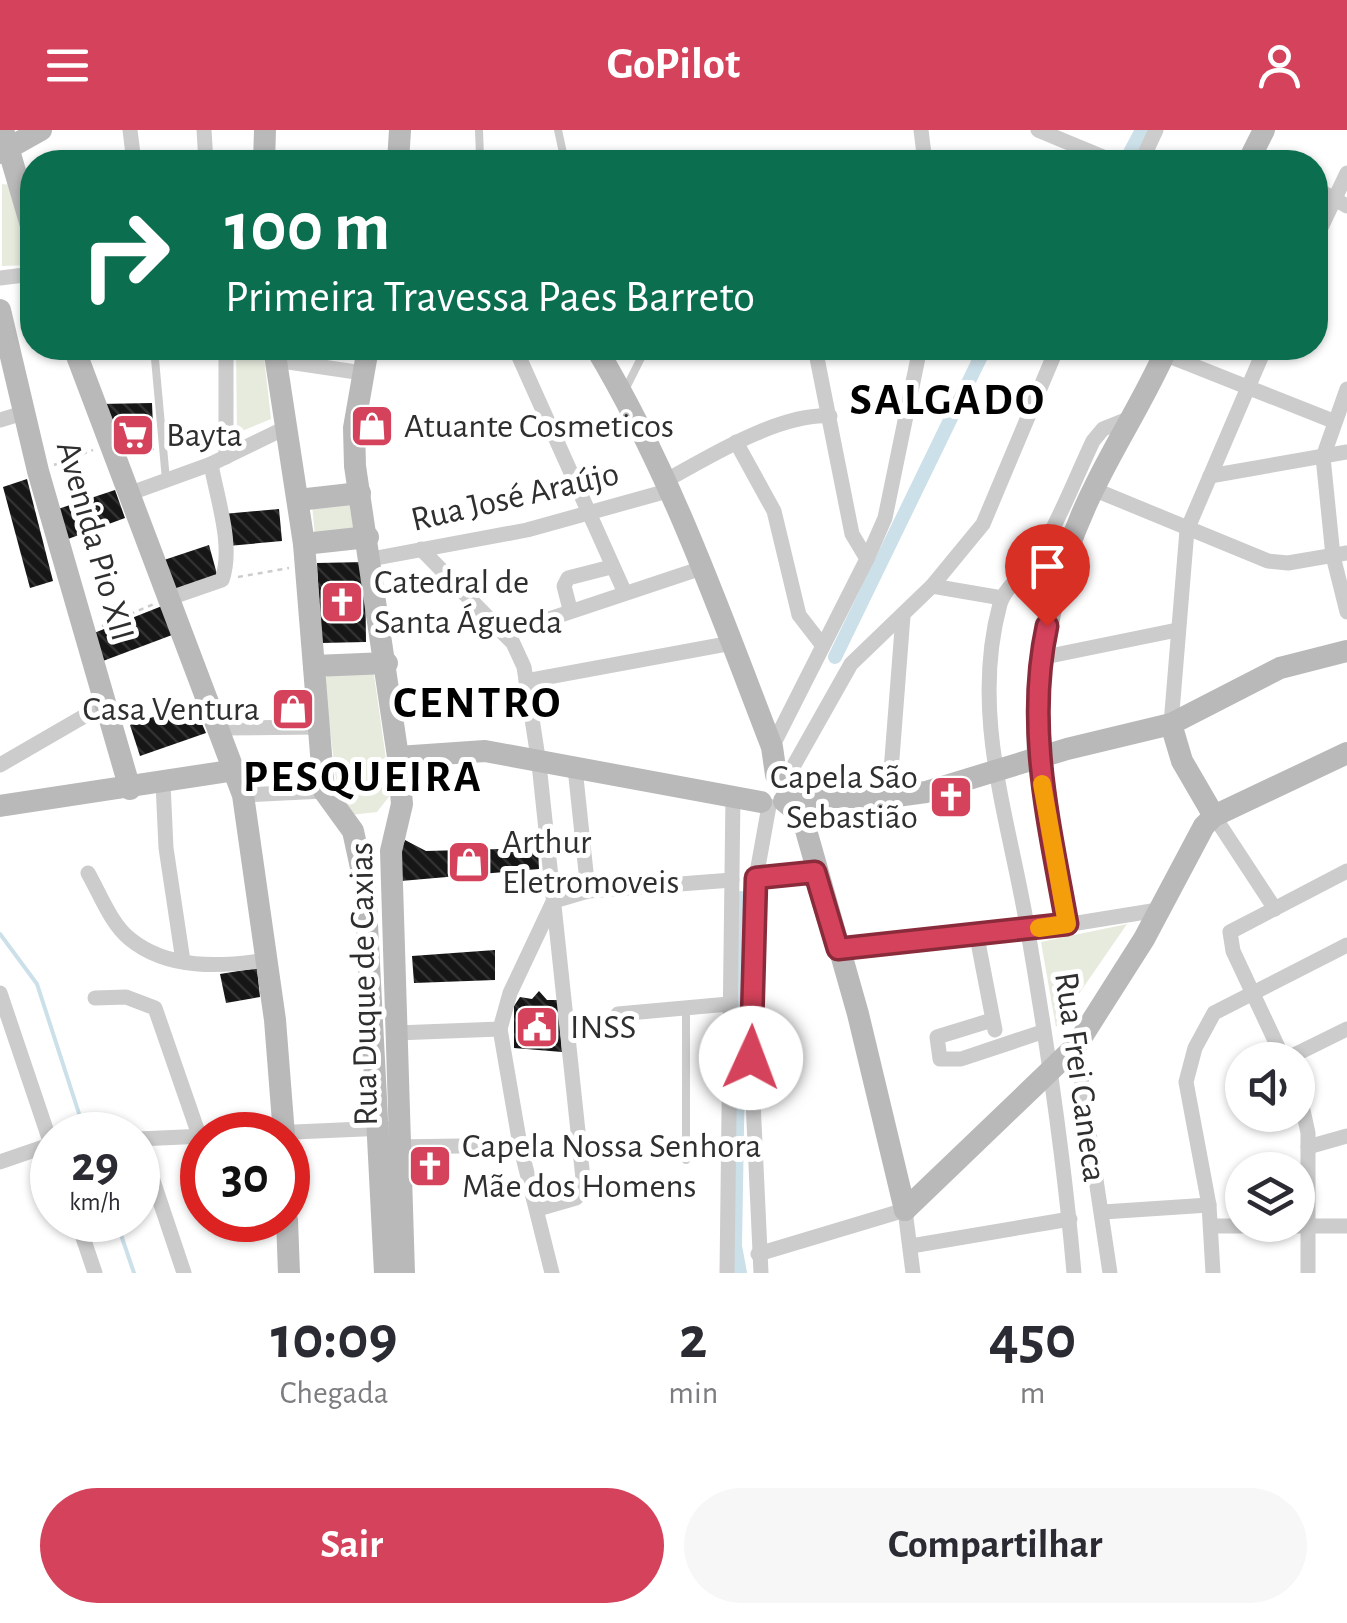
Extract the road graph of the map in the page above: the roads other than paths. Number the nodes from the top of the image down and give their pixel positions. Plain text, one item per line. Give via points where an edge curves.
1 (41, 130) edge
2 (1038, 130) edge
3 (4, 144) edge
4 (1086, 150) edge
5 (1347, 173) edge
6 (20, 192) edge
7 (1341, 203) edge
8 (0, 310) edge
9 (78, 360) edge
10 (155, 360) edge
11 (225, 360) edge
12 (275, 360) edge
13 (302, 360) edge
14 (366, 360) edge
15 (521, 360) edge
16 (603, 360) edge
17 (640, 360) edge
18 (818, 360) edge
19 (918, 360) edge
20 (1049, 360) edge
21 (1160, 360) edge
22 (1185, 360) edge
23 (1260, 360) edge
24 (363, 373) junction
25 (1247, 388) junction
26 (1347, 389) edge
27 (623, 394) junction
28 (830, 416) junction
29 (11, 417) edge
30 (1128, 419) junction
31 (1333, 421) junction
32 (284, 429) junction
33 (736, 442) junction
34 (1347, 452) edge
35 (1322, 457) junction
36 (218, 461) junction
37 (1210, 476) junction
38 (166, 480) junction
39 (669, 485) junction
40 (1093, 490) junction
41 (360, 492) junction
42 (131, 494) junction
43 (298, 500) junction
44 (589, 516) junction
45 (1187, 530) junction
46 (370, 548) junction
47 (421, 550) junction
48 (1340, 554) edge
49 (304, 555) junction
50 (867, 559) junction
51 (611, 567) junction
52 (702, 568) junction
53 (932, 586) junction
54 (624, 593) junction
55 (170, 598) junction
56 (1002, 598) junction
57 (570, 610) junction
58 (1347, 612) edge
59 (903, 616) junction
60 (1177, 630) junction
61 (504, 634) junction
62 (732, 643) junction
63 (823, 646) junction
64 (1347, 650) edge
65 (1040, 658) junction
66 (387, 663) junction
67 (314, 666) junction
68 (526, 681) junction
69 (107, 703) junction
70 (1171, 724) junction
71 (318, 727) junction
72 (220, 728) junction
73 (772, 747) junction
74 (1347, 753) edge
75 (398, 758) junction
76 (1038, 759) junction
77 (539, 764) junction
78 (0, 766) edge
79 (575, 768) junction
80 (236, 770) junction
81 (994, 774) junction
82 (163, 783) junction
83 (130, 790) junction
84 (324, 791) junction
85 (774, 792) junction
86 (732, 794) junction
87 (243, 795) junction
88 (889, 797) junction
89 (0, 806) edge
90 (1214, 816) junction
91 (399, 822) junction
92 (353, 831) junction
93 (1347, 871) edge
94 (815, 872) junction
95 (88, 873) dead end
96 (756, 878) junction
97 (732, 880) junction
98 (588, 891) junction
99 (554, 901) junction
100 (1275, 909) junction
101 (1158, 910) junction
102 (1067, 924) junction
103 (1028, 930) junction
104 (977, 937) junction
105 (1347, 945) edge
106 (838, 949) junction
107 (266, 960) junction
108 (184, 961) junction
109 (0, 993) edge
110 (1256, 994) junction
111 (95, 998) dead end
112 (729, 1004) junction
113 (686, 1009) junction
114 (618, 1014) road end
115 (992, 1020) junction
116 (500, 1029) junction
117 (1347, 1029) edge
118 (1042, 1032) junction
119 (396, 1033) junction
120 (1276, 1042) edge
121 (999, 1044) junction
122 (1315, 1045) edge
123 (1076, 1046) junction
124 (1047, 1074) junction
125 (41, 1112) edge
126 (191, 1112) edge
127 (282, 1112) edge
128 (1308, 1132) edge
129 (310, 1133) edge
130 (1347, 1136) edge
131 (390, 1138) junction
132 (520, 1145) junction
133 (1308, 1148) junction
134 (30, 1152) edge
135 (1308, 1152) edge
136 (686, 1160) dead end
137 (0, 1162) edge
138 (160, 1203) edge
139 (1209, 1205) junction
140 (538, 1210) junction
141 (906, 1210) junction
142 (1103, 1212) junction
143 (1070, 1219) junction
144 (1315, 1225) edge
145 (1211, 1226) junction
146 (1225, 1226) edge
147 (1347, 1226) edge
148 (84, 1242) edge
149 (288, 1242) edge
150 (1307, 1242) edge
151 (911, 1246) junction
152 (758, 1254) junction
153 (95, 1273) edge
154 (184, 1273) edge
155 (289, 1273) edge
156 (385, 1273) edge
157 (404, 1273) edge
158 (552, 1273) edge
159 (727, 1273) edge
160 (761, 1273) edge
161 (913, 1273) edge
162 (1074, 1273) edge
163 (1110, 1273) edge
164 (1213, 1273) edge
165 (1308, 1273) edge

1 - 3 main road
2 - 4 street
3 - 6 main road
5 - 7 street
8 - 29 main road, Avenida Pio XII
9 - 42 main road
10 - 38 lane
11 - 36 street
12 - 32 main road
13 - 24 street
14 - 24 main road, Rua Duque de Caxias
15 - 44 street
16 - 27 main road
17 - 27 lane
18 - 28 street
19 - 50 street via 886,518
20 - 53 street via 983,524
21 - 30 main road
22 - 25 street
23 - 25 street
24 - 41 main road, Rua Duque de Caxias via 354,428
25 - 31 street
25 - 37 street
26 - 31 street
27 - 39 main road
28 - 33 street, Rua José Araújo via 812,415
28 - 50 street via 852,534
29 - 69 main road, Avenida Pio XII via 38,470
30 - 40 main road
30 - 56 street via 1093,440 1040,554
31 - 35 street
32 - 36 street
32 - 43 main road
33 - 39 street, Rua José Araújo
33 - 63 street via 774,511 799,615
34 - 35 street
35 - 37 street
35 - 48 street
36 - 38 street
36 - 55 street via 226,550 222,580
37 - 45 street
38 - 42 street
39 - 44 street, Rua José Araújo
39 - 52 main road
40 - 45 street
40 - 65 main road via 1053,594
41 - 43 main road
41 - 46 main road, Rua Duque de Caxias
42 - 55 main road
43 - 49 main road
44 - 47 street, Rua José Araújo
44 - 51 street
45 - 48 street via 1268,561
45 - 60 street
46 - 47 street, Rua José Araújo
46 - 49 main road
46 - 66 main road, Rua Duque de Caxias
47 - 61 street
48 - 58 street
49 - 67 main road
50 - 63 street
51 - 54 street
51 - 57 street via 568,578
52 - 54 street
52 - 62 main road
53 - 56 street
53 - 59 street
54 - 57 street
55 - 72 main road
56 - 81 street, Rua Frei Caneca via 989,660
57 - 61 street
59 - 85 street via 851,664
59 - 88 street
60 - 65 street
60 - 70 street
61 - 68 street via 519,654
62 - 68 street
62 - 73 main road
63 - 73 street
64 - 70 main road via 1280,668
65 - 76 main road
66 - 67 main road
66 - 75 main road, Rua Duque de Caxias
67 - 71 main road
68 - 77 street
69 - 78 street
69 - 83 main road, Avenida Pio XII
70 - 76 main road
70 - 90 main road via 1182,761
71 - 72 street
71 - 84 main road
72 - 80 main road
73 - 85 main road
74 - 90 main road
75 - 77 main road via 485,751
75 - 91 main road, Rua Duque de Caxias
76 - 81 main road
76 - 102 street
77 - 79 main road
77 - 99 street
79 - 86 main road
79 - 98 street
80 - 82 main road
80 - 87 main road
81 - 88 main road
81 - 103 street, Rua Frei Caneca
82 - 83 main road
82 - 108 street
83 - 89 main road
84 - 87 street
84 - 92 main road
85 - 86 main road
85 - 88 main road
85 - 94 main road via 802,816
85 - 96 street
86 - 97 street
87 - 107 main road
90 - 100 street
90 - 101 main road
91 - 92 main road via 376,832
91 - 119 main road, Rua Duque de Caxias via 391,851
92 - 131 main road, Rua Duque de Caxias via 365,886
93 - 100 street
94 - 96 street
94 - 106 main road
95 - 108 street via 131,940
96 - 152 street via 751,1058
97 - 98 street
97 - 112 street
98 - 99 street
99 - 116 street
99 - 140 street via 584,1188 576,1198
100 - 110 street via 1230,932
101 - 102 street
101 - 123 main road
102 - 103 street
103 - 104 street
103 - 118 street, Rua Frei Caneca
104 - 106 street
104 - 115 street
105 - 110 street
106 - 141 main road
107 - 108 street via 214,967
107 - 127 main road
109 - 125 street
110 - 120 street
110 - 139 street via 1214,1013 1186,1082
111 - 126 street via 126,997 155,1008
112 - 113 street
112 - 159 street
113 - 114 street
113 - 136 lane
115 - 121 street
115 - 121 street via 938,1036 938,1055 952,1061
116 - 119 street
116 - 132 street
117 - 122 street
118 - 121 street
118 - 124 street, Rua Frei Caneca
119 - 131 main road, Rua Duque de Caxias
123 - 124 main road
123 - 142 street, Rua Frei Caneca
124 - 141 main road
124 - 143 street, Rua Frei Caneca
128 - 133 street
129 - 131 street
130 - 133 street
131 - 132 street
131 - 156 main road
131 - 157 main road
132 - 140 street
133 - 135 street
134 - 137 street
138 - 154 street
139 - 142 street
139 - 145 street
140 - 158 street
141 - 151 street
141 - 152 street
142 - 163 street, Rua Frei Caneca
143 - 151 street
143 - 162 street, Rua Frei Caneca
144 - 147 street
145 - 146 street
145 - 164 street
148 - 153 street
149 - 155 main road
150 - 165 street
151 - 161 street
152 - 160 street

